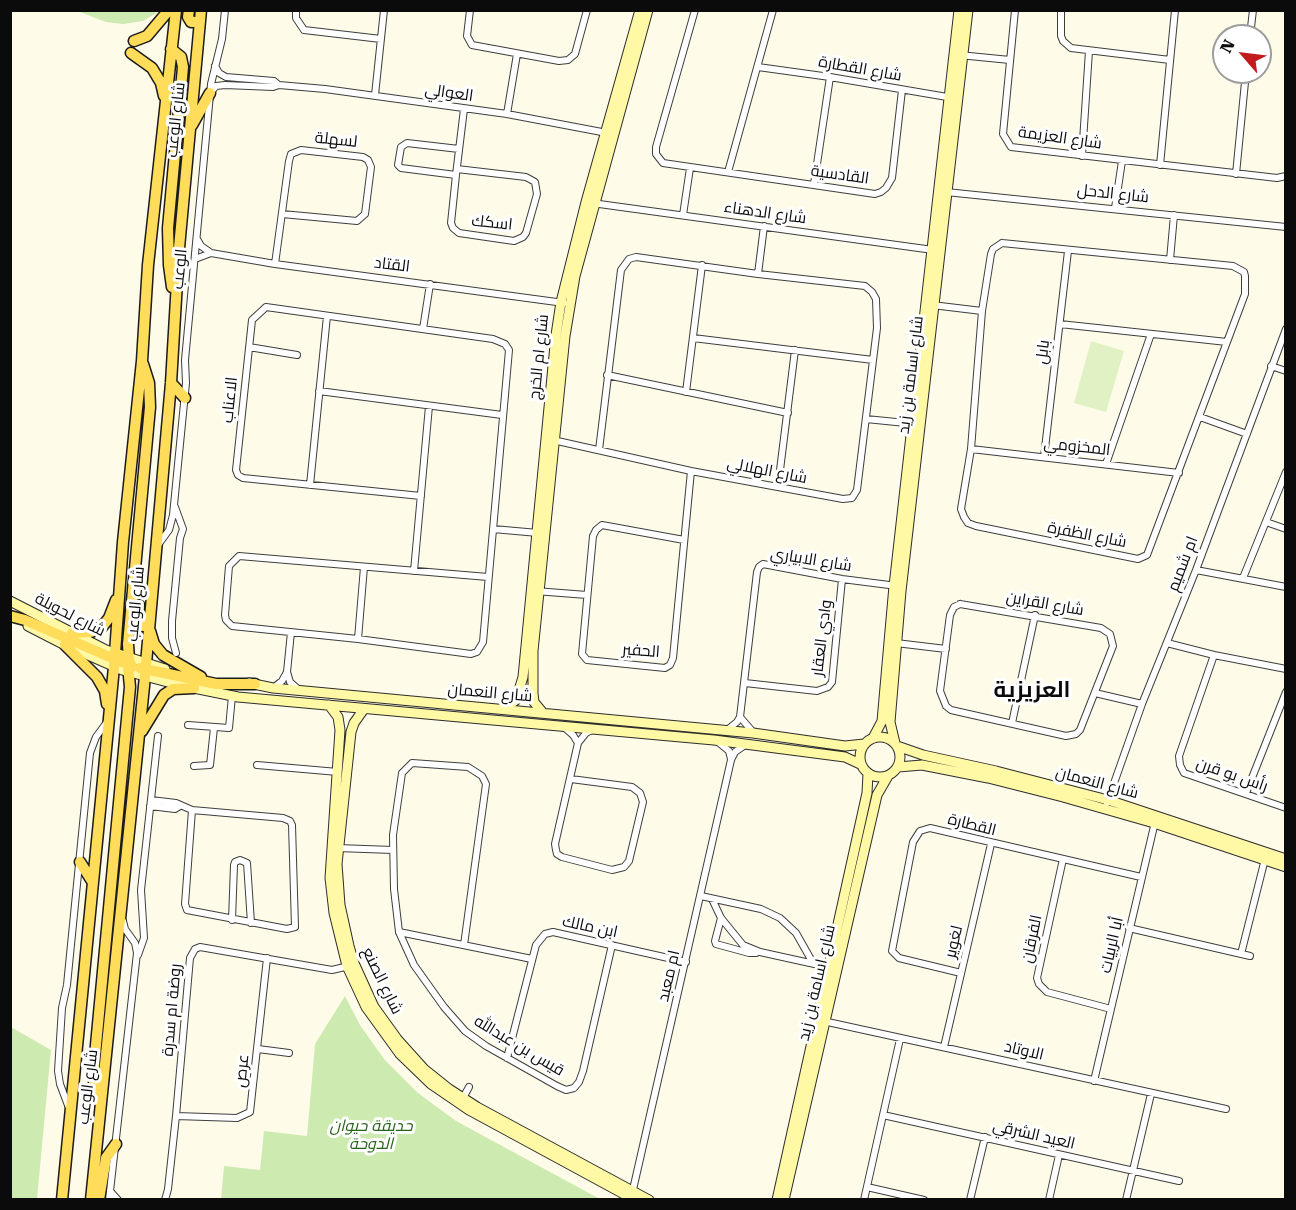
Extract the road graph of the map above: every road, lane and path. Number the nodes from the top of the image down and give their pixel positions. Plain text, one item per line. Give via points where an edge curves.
1 (169, 10) edge
2 (176, 10) edge
3 (189, 10) edge
4 (225, 10) edge
5 (296, 10) edge
6 (384, 10) edge
7 (470, 10) edge
8 (587, 10) edge
9 (640, 10) edge
10 (648, 10) edge
11 (695, 10) edge
12 (773, 10) edge
13 (959, 10) edge
14 (968, 10) edge
15 (1015, 10) edge
16 (1061, 10) edge
17 (1175, 10) edge
18 (200, 16) edge
19 (198, 38) junction
20 (381, 39) junction
21 (134, 41) dead end
22 (1089, 51) junction
23 (131, 53) dead end
24 (171, 54) junction
25 (517, 54) junction
26 (959, 55) junction
27 (182, 57) junction
28 (1010, 60) junction
29 (1170, 60) junction
30 (214, 66) junction
31 (758, 68) junction
32 (830, 77) junction
33 (1245, 84) edge
34 (279, 85) junction
35 (902, 90) junction
36 (210, 93) junction
37 (375, 95) junction
38 (953, 98) junction
39 (166, 106) junction
40 (464, 109) junction
41 (507, 114) junction
42 (189, 130) junction
43 (610, 133) junction
44 (459, 149) junction
45 (1082, 156) junction
46 (1122, 160) junction
47 (1160, 165) junction
48 (690, 168) junction
49 (456, 172) junction
50 (728, 172) junction
51 (1236, 174) junction
52 (1286, 176) edge
53 (814, 184) junction
54 (943, 191) junction
55 (590, 203) junction
56 (1115, 208) junction
57 (282, 214) junction
58 (1174, 214) junction
59 (683, 215) junction
60 (764, 226) junction
61 (1286, 227) edge
62 (197, 239) junction
63 (936, 250) junction
64 (1068, 251) junction
65 (211, 253) junction
66 (195, 259) junction
67 (1170, 260) junction
68 (275, 264) junction
69 (702, 265) junction
70 (758, 274) junction
71 (430, 284) junction
72 (176, 302) junction
73 (565, 303) junction
74 (930, 305) junction
75 (982, 311) junction
76 (327, 316) junction
77 (1060, 324) junction
78 (423, 329) junction
79 (1286, 329) edge
80 (1151, 334) junction
81 (693, 338) junction
82 (1227, 342) junction
83 (249, 347) junction
84 (795, 350) junction
85 (297, 355) dead end
86 (873, 360) junction
87 (142, 361) junction
88 (1271, 366) junction
89 (1286, 371) edge
90 (607, 375) junction
91 (171, 383) junction
92 (319, 391) junction
93 (686, 392) junction
94 (185, 398) junction
95 (429, 406) junction
96 (788, 413) junction
97 (502, 415) junction
98 (1200, 417) junction
99 (866, 419) junction
100 (917, 424) junction
101 (1247, 434) junction
102 (550, 440) junction
103 (971, 449) junction
104 (599, 450) junction
105 (1044, 457) junction
106 (1106, 464) junction
107 (691, 471) junction
108 (1286, 472) edge
109 (1179, 473) junction
110 (310, 485) junction
111 (778, 486) junction
112 (142, 493) junction
113 (421, 496) junction
114 (174, 506) junction
115 (1266, 522) junction
116 (493, 529) junction
117 (1286, 529) edge
118 (169, 530) junction
119 (541, 533) junction
120 (180, 538) junction
121 (684, 540) junction
122 (156, 548) junction
123 (364, 567) junction
124 (1196, 570) junction
125 (414, 571) junction
126 (488, 577) junction
127 (1243, 578) junction
128 (842, 579) junction
129 (898, 586) junction
130 (1286, 587) edge
131 (121, 589) junction
132 (535, 591) junction
133 (587, 595) junction
134 (10, 601) edge
135 (1035, 615) junction
136 (10, 616) edge
137 (149, 622) junction
138 (291, 632) junction
139 (72, 633) junction
140 (358, 639) junction
141 (892, 643) junction
142 (1167, 643) junction
143 (65, 645) junction
144 (946, 649) junction
145 (176, 653) dead end
146 (1214, 655) junction
147 (115, 660) junction
148 (129, 665) junction
149 (145, 669) junction
150 (1286, 669) edge
151 (287, 672) junction
152 (201, 677) junction
153 (745, 683) junction
154 (255, 684) junction
155 (194, 688) junction
156 (273, 688) junction
157 (300, 690) junction
158 (1286, 692) edge
159 (1095, 693) junction
160 (232, 696) junction
161 (111, 698) junction
162 (1143, 704) junction
163 (329, 705) junction
164 (504, 709) junction
165 (364, 710) junction
166 (543, 713) junction
167 (740, 717) junction
168 (108, 722) junction
169 (1012, 723) junction
170 (188, 725) dead end
171 (562, 727) junction
172 (214, 728) junction
173 (592, 729) junction
174 (726, 730) junction
175 (753, 733) junction
176 (158, 736) dead end
177 (139, 737) junction
178 (873, 738) junction
179 (714, 740) junction
180 (578, 743) junction
181 (749, 744) junction
182 (864, 744) junction
183 (896, 744) junction
184 (731, 760) junction
185 (860, 764) junction
186 (256, 765) dead end
187 (194, 766) dead end
188 (898, 767) junction
189 (338, 772) junction
190 (868, 774) junction
191 (888, 776) junction
192 (570, 779) junction
193 (1246, 793) junction
194 (150, 803) junction
195 (1106, 804) junction
196 (1286, 808) edge
197 (192, 810) junction
198 (1155, 819) junction
199 (991, 844) junction
200 (335, 848) junction
201 (393, 850) junction
202 (1265, 856) junction
203 (1063, 859) junction
204 (1286, 860) edge
205 (80, 862) junction
206 (1286, 867) edge
207 (1141, 877) junction
208 (92, 881) junction
209 (701, 896) junction
210 (712, 899) junction
211 (121, 911) junction
212 (721, 918) junction
213 (232, 920) junction
214 (251, 923) junction
215 (145, 928) junction
216 (1129, 928) junction
217 (399, 932) junction
218 (108, 933) junction
219 (132, 939) junction
220 (464, 945) junction
221 (612, 945) junction
222 (760, 952) junction
223 (1241, 954) junction
224 (1250, 956) dead end
225 (137, 958) junction
226 (267, 958) junction
227 (532, 959) junction
228 (686, 962) junction
229 (813, 963) junction
230 (351, 965) junction
231 (828, 967) junction
232 (961, 973) junction
233 (1111, 1009) junction
234 (820, 1021) junction
235 (900, 1039) junction
236 (944, 1047) junction
237 (258, 1049) junction
238 (289, 1053) dead end
239 (507, 1058) junction
240 (1094, 1081) junction
241 (469, 1087) dead end
242 (1151, 1094) junction
243 (463, 1098) junction
244 (100, 1104) junction
245 (1227, 1109) dead end
246 (883, 1115) junction
247 (176, 1116) junction
248 (70, 1120) junction
249 (985, 1137) junction
250 (116, 1144) junction
251 (1059, 1155) junction
252 (1132, 1170) junction
253 (1179, 1181) dead end
254 (867, 1187) junction
255 (110, 1191) junction
256 (632, 1196) edge
257 (62, 1200) edge
258 (91, 1200) edge
259 (99, 1200) edge
260 (109, 1200) edge
261 (118, 1200) edge
262 (165, 1200) edge
263 (649, 1200) edge
264 (777, 1200) edge
265 (784, 1200) edge
266 (864, 1200) edge
267 (924, 1200) edge
268 (970, 1200) edge
269 (1049, 1200) edge
270 (1126, 1200) edge

1 - 21 main road via 147,36
2 - 24 main road, شارع الوعب
3 - 18 main road via 191,22
4 - 30 street, الوعب
5 - 20 street via 304,30
6 - 20 street
7 - 25 street via 467,36 472,45
8 - 25 street via 575,54 568,60
9 - 43 street, شارع ام الخرج
10 - 43 street, شارع ام الخرج
11 - 48 street, القادسية via 656,147 663,163
12 - 31 street
13 - 26 street, شارع اسامة بن زيد
14 - 26 street, شارع اسامة بن زيد
15 - 28 street, شارع العزيمة
16 - 22 street via 1059,30 1063,41 1071,48
17 - 29 street
18 - 19 main road, شارع الوعب
19 - 27 main road
19 - 42 main road, شارع الوعب
20 - 37 street
22 - 29 street
22 - 45 street
23 - 39 main road via 157,75
24 - 27 main road
24 - 39 main road, شارع الوعب
25 - 41 street
26 - 28 street
26 - 38 street, شارع اسامة بن زيد
27 - 72 main road via 168,237
28 - 45 street, شارع العزيمة via 1003,134 1009,145
29 - 47 street
30 - 34 street, العوالي via 226,77 274,81
30 - 36 street, الوعب
31 - 32 street, شارع القطارة
31 - 50 street
32 - 35 street, شارع القطارة
32 - 53 street
33 - 51 street
34 - 36 street, العوالي via 220,85
34 - 37 street, العوالي
35 - 38 street, شارع القطارة
35 - 53 street, القادسية via 891,178 886,188 875,194
36 - 42 main road
36 - 62 street, الوعب
37 - 40 street, العوالي
38 - 54 street, شارع اسامة بن زيد
39 - 87 main road, شارع الوعب via 148,265
40 - 41 street, العوالي
40 - 44 street, اسكك
41 - 43 street, العوالي
42 - 72 main road, شارع الوعب
43 - 55 street, شارع ام الخرج
44 - 49 street, اسكك
44 - 49 street via 407,143 401,147 401,168
45 - 46 street, شارع العزيمة
46 - 47 street, شارع العزيمة
46 - 56 street, شارع العزيمة
47 - 51 street, شارع العزيمة
48 - 50 street, القادسية
48 - 59 street
49 - 49 street, اسكك via 451,223 455,230 514,241 523,237 537,194 535,183 526,177
50 - 53 street, القادسية
51 - 52 street, شارع العزيمة
54 - 56 street, شارع الدحل
54 - 63 street, شارع اسامة بن زيد
55 - 59 street, شارع الدهناء
55 - 73 street, شارع ام الخرج
56 - 58 street, شارع الدحل
57 - 57 street, لسهلة via 289,161 295,151 368,160 371,167 365,214 357,222
57 - 68 street, لسهلة
58 - 61 street, شارع الدحل
58 - 67 street
59 - 60 street, شارع الدهناء
60 - 63 street, شارع الدهناء
60 - 70 street
62 - 65 street
62 - 66 street, الوعب
63 - 74 street, شارع اسامة بن زيد
64 - 67 street, شارع الظفرة
64 - 75 street, شارع الظفرة via 997,245 989,260
64 - 77 street, بابل
65 - 66 street
65 - 68 street, القتاد
66 - 94 street, الوعب
67 - 82 street, شارع الظفرة via 1233,266 1244,272 1245,294
68 - 71 street, القتاد
69 - 70 street, شارع الهلالي
69 - 81 street
69 - 90 street, شارع الهلالي via 636,257 624,263
70 - 86 street, شارع الهلالي via 865,286 876,300 878,313
71 - 73 street, القتاد
71 - 78 street
72 - 91 main road, شارع الوعب
73 - 102 street, شارع ام الخرج
74 - 75 street
74 - 100 street, شارع اسامة بن زيد
75 - 103 street, شارع الظفرة
76 - 78 street, الاعناب
76 - 83 street, الاعناب via 266,307 252,320
76 - 92 street
77 - 80 street
77 - 105 street, بابل
78 - 97 street, الاعناب via 505,344 509,350
79 - 88 street, ام شميم
80 - 82 street
80 - 106 street
81 - 84 street
81 - 93 street
82 - 98 street, شارع الظفرة
83 - 85 street
83 - 110 street, الاعناب via 238,475
84 - 86 street
84 - 96 street
86 - 99 street, شارع الهلالي
87 - 112 main road via 150,399
87 - 131 main road, شارع الوعب
88 - 89 street
88 - 101 street, ام شميم
90 - 93 street
90 - 104 street, شارع الهلالي
91 - 94 main road
91 - 122 main road, شارع الوعب
92 - 95 street
92 - 110 street
93 - 96 street
94 - 114 street, الوعب
95 - 97 street
95 - 113 street
96 - 111 street
97 - 116 street, الاعناب
98 - 101 street
98 - 109 street, شارع الظفرة
99 - 100 street
99 - 111 street, شارع الهلالي via 857,490 852,498
100 - 129 street, شارع اسامة بن زيد
101 - 124 street, ام شميم
102 - 104 street, شارع الهلالي
102 - 119 street, شارع ام الخرج
103 - 105 street, المخزومي
103 - 109 street, شارع الظفرة via 961,509 968,522 1138,559 1151,548
104 - 107 street, شارع الهلالي
105 - 106 street, المخزومي
106 - 109 street, المخزومي
107 - 111 street, شارع الهلالي
107 - 121 street, الحفير
108 - 115 street
110 - 113 street, الاعناب
112 - 137 main road via 146,520 137,621 142,627
112 - 148 main road
113 - 125 street
114 - 118 street, الوعب
114 - 120 street via 182,522
115 - 117 street
115 - 127 street
116 - 119 street
116 - 126 street, الاعناب
118 - 120 street via 176,530
118 - 122 street, الوعب
119 - 132 street, شارع ام الخرج
120 - 145 street via 171,630
121 - 133 street, الحفير via 602,525 593,536
121 - 133 street, الحفير via 673,658 665,668 587,660 582,654
122 - 137 main road, شارع الوعب
123 - 125 street, الاعناب
123 - 138 street, الاعناب via 238,556 229,566 226,620 232,626
123 - 140 street
124 - 127 street
124 - 142 street, ام شميم
125 - 126 street, الاعناب
126 - 140 street, الاعناب via 483,642 477,652
127 - 130 street
128 - 129 street, شارع الابياري
128 - 153 street, وادي العقار via 832,682 828,687 818,691
128 - 153 street, شارع الابياري via 763,564 759,567
129 - 141 street, شارع اسامة بن زيد
131 - 139 main road via 102,627
131 - 147 main road, شارع الوعب
132 - 133 street
132 - 164 street, شارع ام الخرج via 520,692
132 - 166 street, شارع ام الخرج via 533,693 534,702
134 - 139 street, شارع لحويلة
135 - 144 street, شارع القراين via 960,604 950,615
135 - 159 street, شارع القراين via 1101,628 1110,634 1113,646
135 - 169 street
136 - 143 street, شارع لحويلة
136 - 147 main road
137 - 149 main road, شارع الوعب
137 - 152 main road via 160,652
138 - 140 street, الاعناب
138 - 151 street
139 - 147 street, شارع لحويلة
141 - 144 street
141 - 178 street, شارع اسامة بن زيد via 882,721
141 - 183 street, شارع اسامة بن زيد via 890,722
142 - 146 street
142 - 162 street, ام شميم
143 - 147 street, شارع لحويلة
143 - 168 main road via 103,686
144 - 169 street, شارع القراين via 940,692 946,706
146 - 150 street
146 - 193 street, رأس بو قرن via 1179,756 1180,765 1185,773
147 - 148 main road
147 - 161 main road, شارع الوعب
148 - 149 main road
148 - 218 main road via 130,694
149 - 152 street, شارع النعمان
149 - 154 main road via 216,684
149 - 155 street, شارع النعمان
149 - 177 main road, شارع الوعب
151 - 156 street
151 - 157 street via 290,682
152 - 154 street, شارع النعمان
153 - 167 street, شارع الابياري
154 - 156 street, شارع النعمان
155 - 160 street, شارع النعمان
155 - 177 main road via 173,689 164,694
156 - 157 street, شارع النعمان
157 - 164 street, شارع النعمان
158 - 193 street
159 - 162 street
159 - 169 street, شارع القراين via 1080,730 1071,736
160 - 163 street, شارع النعمان
160 - 172 street via 231,726
161 - 168 main road, شارع الوعب
161 - 218 main road via 118,695 122,701 103,908
162 - 195 street, ام شميم
163 - 165 street, شارع النعمان
163 - 189 street, شارع الصنع via 338,717 340,730
164 - 166 street, شارع النعمان
165 - 171 street, شارع النعمان
165 - 200 street, شارع الصنع via 351,732
166 - 174 street, شارع النعمان
167 - 174 street
167 - 175 street
168 - 205 street, شارع الوعب via 90,753
168 - 208 main road, شارع الوعب
170 - 172 street
171 - 173 street, شارع النعمان
171 - 180 street
172 - 187 street via 210,765
173 - 179 street, شارع النعمان
173 - 180 street
174 - 175 street, شارع النعمان
175 - 182 street, شارع النعمان via 845,746
176 - 194 street
177 - 211 main road, شارع الوعب
178 - 182 street
178 - 183 street via 885,737
179 - 181 street, شارع النعمان
179 - 184 street via 726,747
180 - 192 street
181 - 184 street via 739,748
181 - 185 street, شارع النعمان via 845,757
182 - 185 street
183 - 188 street
183 - 195 street, شارع النعمان via 923,755 996,771
184 - 209 street, ام معبد
185 - 190 street
186 - 189 street
188 - 191 street
188 - 195 street, شارع النعمان via 922,765
189 - 200 street, شارع الصنع
190 - 191 street via 877,778
190 - 231 street, شارع اسامة بن زيد
191 - 234 street, شارع اسامة بن زيد via 877,795
192 - 192 street via 555,844 557,854 612,870 624,867 629,861 643,802 640,793 632,787
193 - 196 street, رأس بو قرن
194 - 197 street via 176,803
194 - 215 street via 141,890
195 - 198 street, شارع النعمان
197 - 213 street via 187,910
197 - 214 street via 290,821 295,927 287,930
198 - 202 street, شارع النعمان
198 - 207 street, أبا الربيات
199 - 203 street, القطارة
199 - 232 street, لغوير
199 - 232 street, القطارة via 930,828 920,831 913,842 892,951 899,958
200 - 201 street
200 - 230 street, شارع الصنع
201 - 217 street, قيس بن عبدالله
201 - 220 street, قيس بن عبدالله via 402,773 412,763 468,766 482,776 486,784
202 - 204 street, شارع النعمان
202 - 206 street, شارع النعمان
202 - 223 street
203 - 207 street, القطارة
203 - 233 street, الفرقان via 1037,978 1047,992
205 - 208 main road
205 - 248 street, شارع الوعب via 57,1063
207 - 216 street, أبا الربيات
208 - 248 main road, شارع الوعب
209 - 210 street
209 - 228 street, ام معبد
210 - 212 street
210 - 229 street via 761,909 780,918 796,933
211 - 219 street
211 - 244 main road, شارع الوعب
212 - 222 street via 743,945
212 - 222 street via 716,944
213 - 214 street
213 - 214 street via 234,865 240,860 247,863
215 - 219 street via 140,937
215 - 225 street
216 - 223 street
216 - 233 street, أبا الربيات
217 - 220 street
217 - 239 street, قيس بن عبدالله via 414,965 444,1007 465,1031
218 - 244 main road via 93,1075
219 - 225 street
220 - 227 street
221 - 227 street, ابن مالك via 553,932 540,939
221 - 228 street, ابن مالك
221 - 239 street, قيس بن عبدالله via 583,1071 574,1088 557,1086
222 - 229 street
223 - 224 street
225 - 250 street
226 - 230 street, روضة ام سدرة via 332,970
226 - 237 street, عرص
226 - 247 street, روضة ام سدرة via 195,949 190,958
227 - 239 street, ابن مالك
228 - 256 street, ام معبد
229 - 231 street
230 - 243 street, شارع الصنع via 397,1039 424,1069
230 - 256 street, شارع الصنع via 366,1007 400,1054 431,1084 469,1110
231 - 234 street, شارع اسامة بن زيد
232 - 236 street, لغوير
233 - 240 street, أبا الربيات
234 - 235 street, الاوتاد
234 - 264 street, شارع اسامة بن زيد
234 - 265 street, شارع اسامة بن زيد
235 - 236 street, الاوتاد
235 - 246 street
236 - 240 street, الاوتاد
237 - 238 street
237 - 247 street, عرص via 250,1112 237,1118
240 - 242 street, الاوتاد
241 - 243 street
242 - 245 street, الاوتاد
242 - 252 street
243 - 256 street, شارع الصنع
244 - 258 main road, شارع الوعب
246 - 249 street, العيد الشرقي
246 - 254 street
247 - 262 street, روضة ام سدرة
248 - 257 main road, شارع الوعب
249 - 251 street, العيد الشرقي
249 - 268 street
250 - 255 street
250 - 259 main road via 106,1158
251 - 252 street, العيد الشرقي
251 - 269 street
252 - 253 street, العيد الشرقي
252 - 270 street
254 - 266 street
254 - 267 street
255 - 260 street
255 - 261 street
256 - 263 street, شارع الصنع

